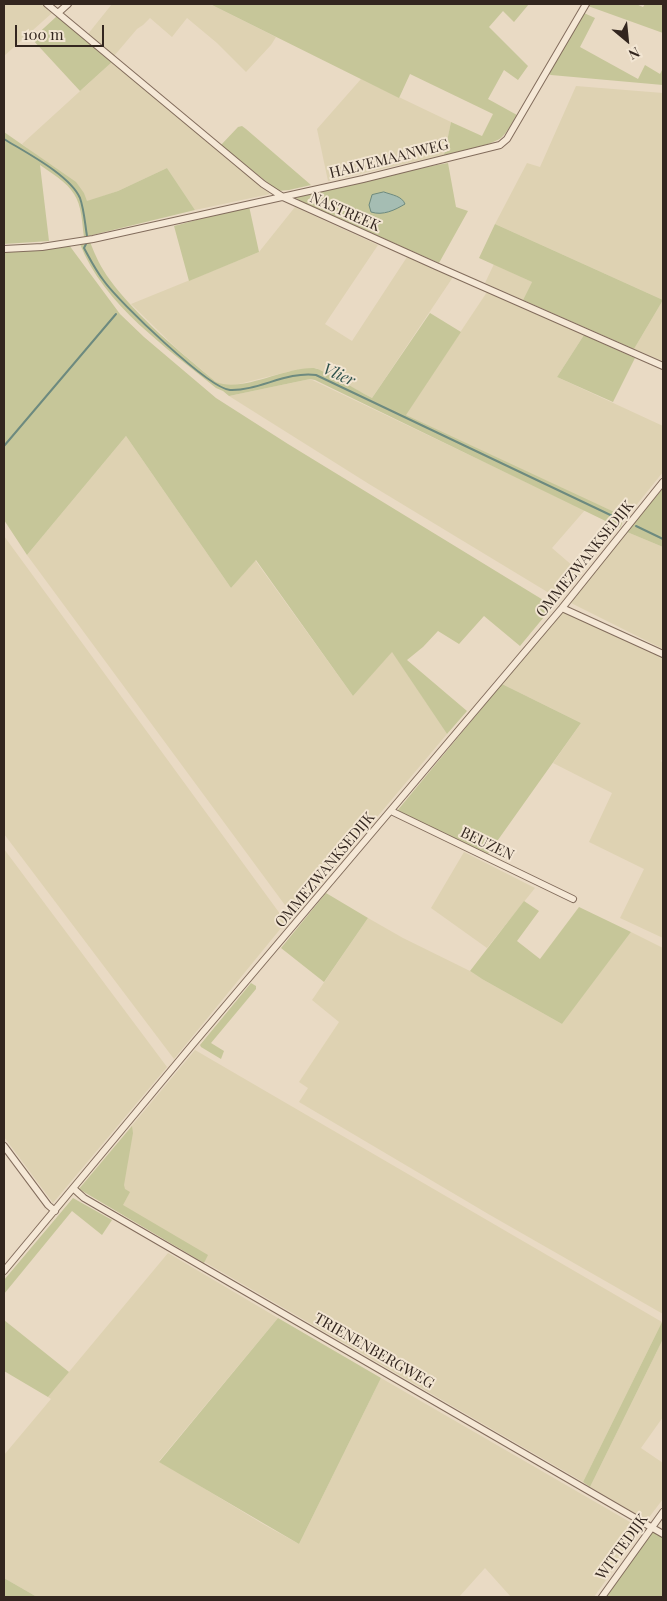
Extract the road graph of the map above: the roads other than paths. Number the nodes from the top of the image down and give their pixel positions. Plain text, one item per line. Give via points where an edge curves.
1 (47, 4) edge
2 (68, 4) edge
3 (586, 4) edge
4 (58, 13) junction
5 (283, 198) junction
6 (4, 249) edge
7 (663, 366) edge
8 (663, 482) edge
9 (562, 608) junction
10 (663, 654) edge
11 (391, 811) junction
12 (572, 899) dead end
13 (4, 1146) edge
14 (74, 1189) junction
15 (54, 1211) junction
16 (4, 1271) edge
17 (663, 1512) edge
18 (652, 1527) junction
19 (663, 1534) edge
20 (602, 1597) edge

1 - 4 street, NASTREEK
2 - 4 street
3 - 5 street, HALVEMAANWEG via 500,145
4 - 5 street, NASTREEK
5 - 6 street, HALVEMAANWEG via 76,242
5 - 7 street, NASTREEK
8 - 9 street, OMMEZWANKSEDIJK
9 - 10 street
9 - 11 street, OMMEZWANKSEDIJK
11 - 12 street, BEUZEN
11 - 14 street, OMMEZWANKSEDIJK
13 - 15 street
14 - 15 street, OMMEZWANKSEDIJK
14 - 18 street, TRIENENBERGWEG
15 - 16 street, OMMEZWANKSEDIJK
17 - 18 street, WITTEDIJK
18 - 19 street, TRIENENBERGWEG
18 - 20 street, WITTEDIJK

